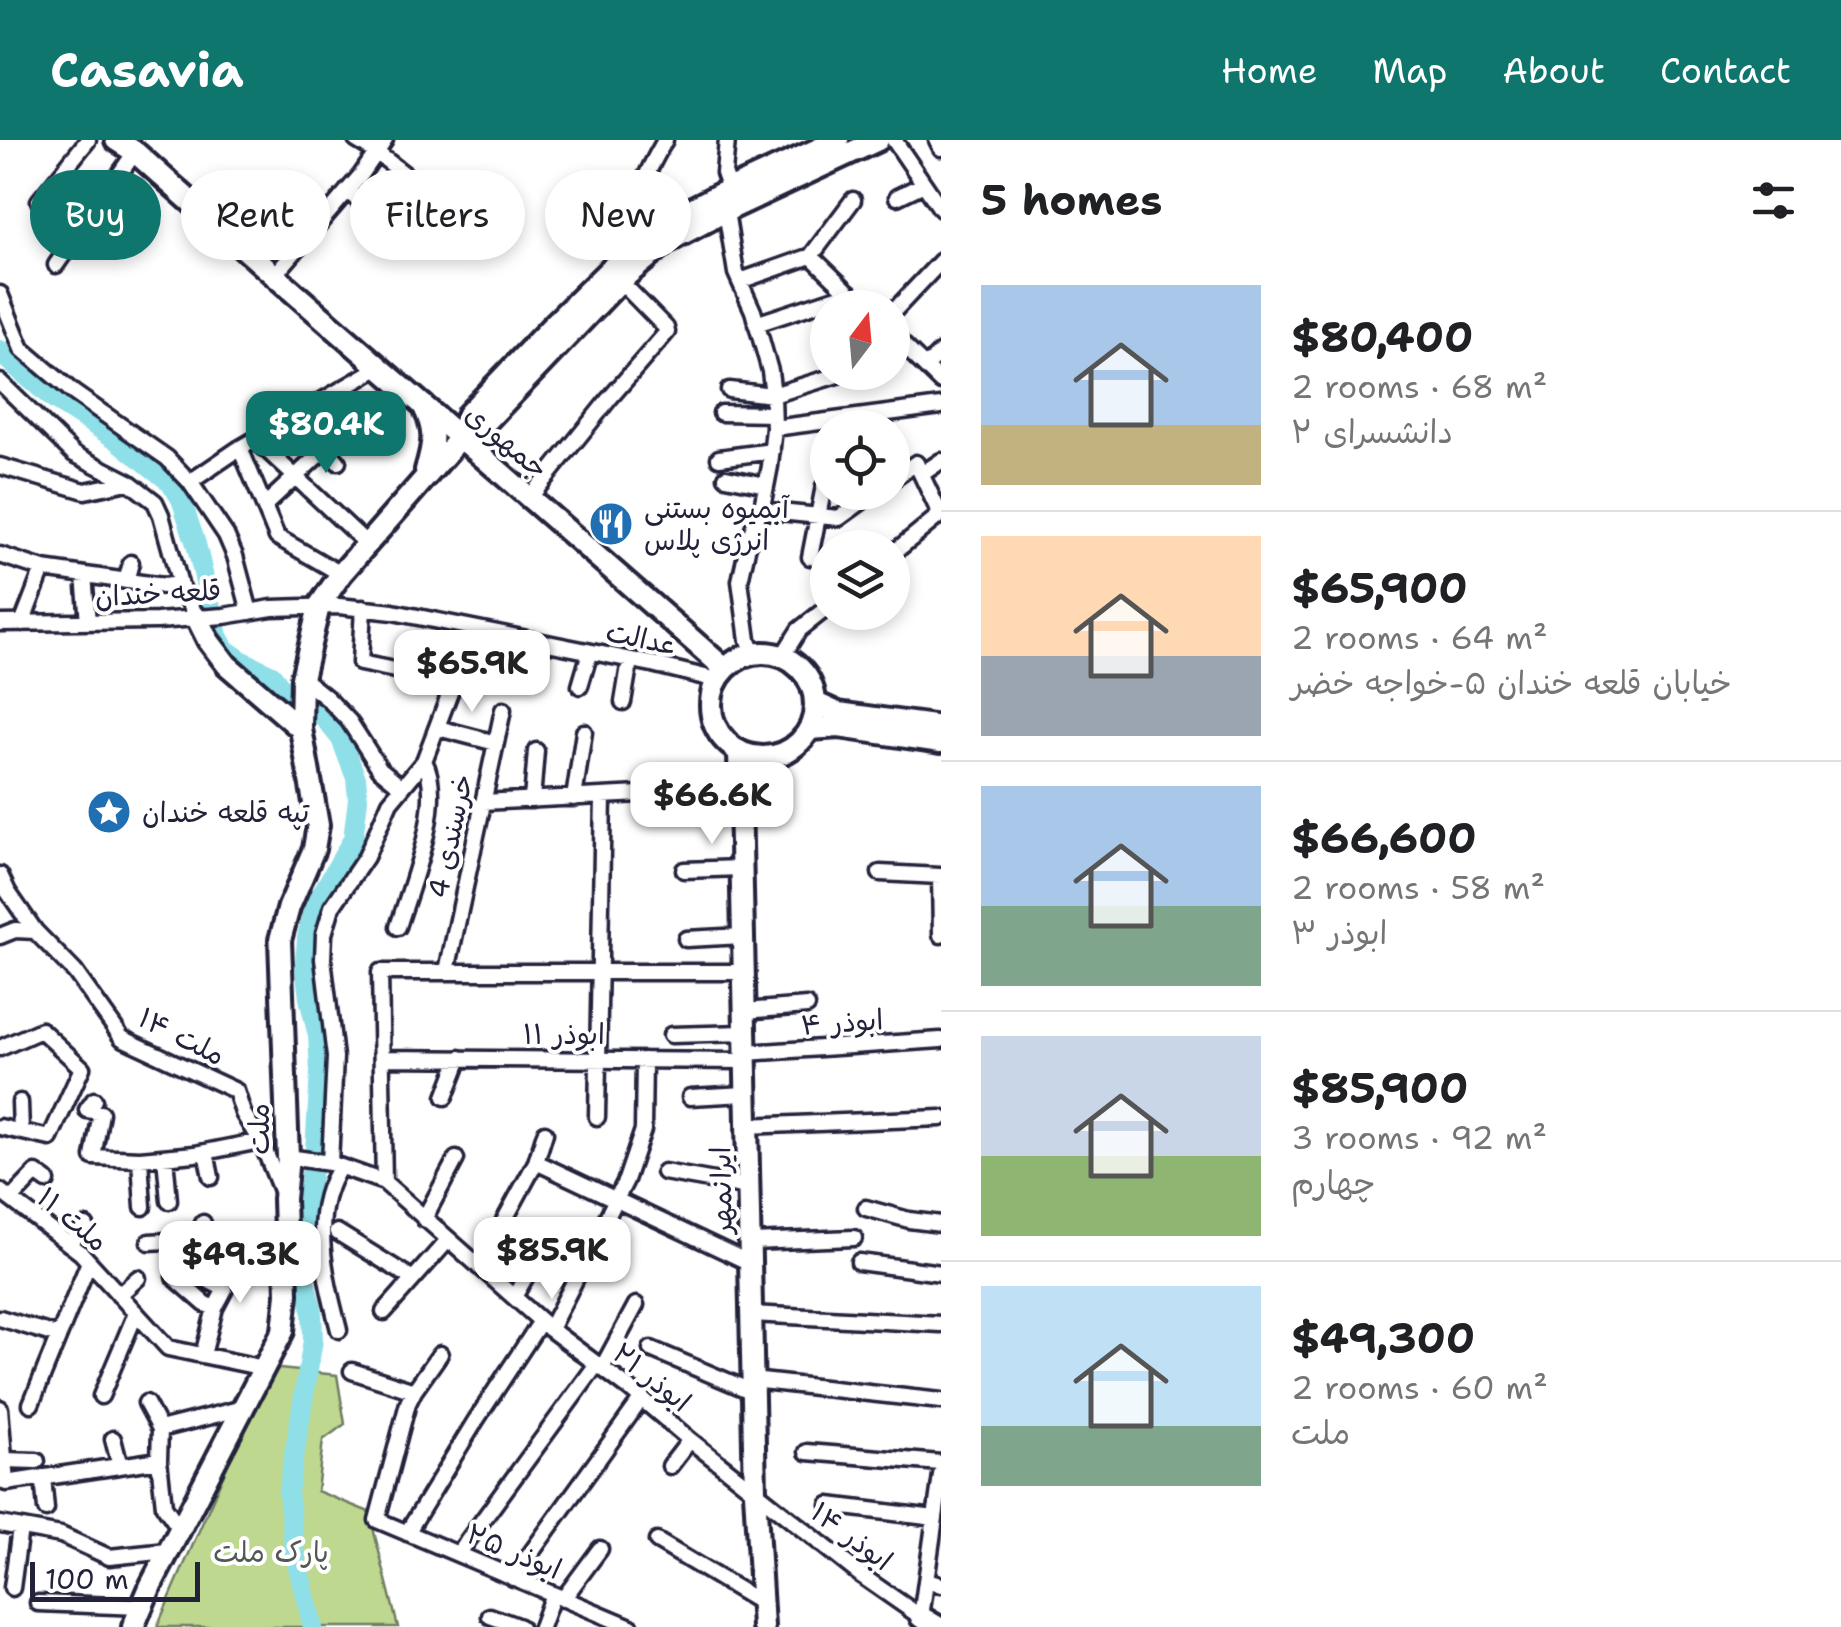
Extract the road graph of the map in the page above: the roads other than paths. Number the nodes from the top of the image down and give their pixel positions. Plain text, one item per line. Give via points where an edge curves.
1 (88, 140) edge
2 (116, 140) edge
3 (356, 140) edge
4 (665, 140) edge
5 (728, 140) edge
6 (878, 140) edge
7 (894, 140) edge
8 (937, 140) edge
9 (381, 146) edge
10 (837, 147) edge
11 (941, 148) edge
12 (136, 152) junction
13 (64, 170) edge
14 (405, 170) edge
15 (650, 170) edge
16 (924, 184) junction
17 (347, 191) junction
18 (350, 193) edge
19 (897, 198) dead end
20 (728, 200) junction
21 (853, 200) dead end
22 (941, 209) edge
23 (691, 214) edge
24 (811, 256) junction
25 (621, 260) edge
26 (941, 261) edge
27 (56, 265) dead end
28 (274, 276) junction
29 (620, 281) junction
30 (740, 281) junction
31 (847, 290) edge
32 (0, 294) edge
33 (910, 294) edge
34 (810, 306) edge
35 (756, 324) junction
36 (941, 352) edge
37 (912, 353) edge
38 (380, 367) junction
39 (926, 367) junction
40 (941, 382) edge
41 (810, 384) edge
42 (2, 385) edge
43 (729, 390) dead end
44 (332, 395) junction
45 (773, 395) junction
46 (423, 405) junction
47 (941, 406) edge
48 (722, 413) dead end
49 (297, 415) junction
50 (774, 421) junction
51 (376, 437) dead end
52 (460, 438) junction
53 (255, 439) junction
54 (240, 448) junction
55 (326, 448) junction
56 (772, 451) junction
57 (719, 458) dead end
58 (941, 461) edge
59 (338, 462) dead end
60 (0, 466) edge
61 (919, 469) junction
62 (910, 473) edge
63 (295, 477) junction
64 (726, 477) dead end
65 (423, 479) junction
66 (129, 482) junction
67 (190, 482) junction
68 (766, 485) junction
69 (530, 496) junction
70 (264, 506) junction
71 (760, 510) junction
72 (820, 510) edge
73 (850, 510) edge
74 (941, 514) edge
75 (819, 516) junction
76 (816, 530) edge
77 (910, 539) edge
78 (367, 544) junction
79 (1, 557) edge
80 (131, 563) dead end
81 (43, 569) junction
82 (341, 574) junction
83 (84, 575) junction
84 (126, 581) junction
85 (180, 584) junction
86 (319, 606) junction
87 (363, 608) junction
88 (250, 612) junction
89 (201, 618) junction
90 (810, 621) edge
91 (88, 622) junction
92 (22, 623) junction
93 (2, 626) edge
94 (520, 639) junction
95 (590, 652) junction
96 (752, 654) junction
97 (782, 656) junction
98 (630, 660) junction
99 (721, 675) junction
100 (302, 682) junction
101 (454, 682) junction
102 (580, 686) dead end
103 (623, 702) dead end
104 (816, 703) junction
105 (503, 710) dead end
106 (301, 718) junction
107 (941, 727) edge
108 (438, 728) junction
109 (810, 729) junction
110 (584, 732) dead end
111 (941, 742) edge
112 (496, 743) junction
113 (536, 750) dead end
114 (739, 751) junction
115 (424, 760) junction
116 (402, 787) junction
117 (740, 789) junction
118 (603, 796) junction
119 (574, 798) junction
120 (532, 800) junction
121 (483, 802) junction
122 (742, 868) junction
123 (684, 870) dead end
124 (880, 873) dead end
125 (0, 875) edge
126 (398, 926) dead end
127 (35, 931) junction
128 (940, 935) edge
129 (0, 936) edge
130 (743, 936) junction
131 (686, 940) dead end
132 (447, 972) junction
133 (600, 972) junction
134 (744, 972) junction
135 (807, 1006) dead end
136 (744, 1011) junction
137 (672, 1035) dead end
138 (941, 1040) edge
139 (0, 1048) edge
140 (745, 1049) junction
141 (382, 1058) junction
142 (460, 1058) junction
143 (598, 1060) junction
144 (644, 1060) junction
145 (746, 1094) junction
146 (446, 1097) dead end
147 (690, 1097) dead end
148 (94, 1100) dead end
149 (20, 1102) dead end
150 (597, 1118) dead end
151 (941, 1118) edge
152 (747, 1126) junction
153 (0, 1127) edge
154 (21, 1132) junction
155 (545, 1133) dead end
156 (260, 1141) junction
157 (206, 1152) junction
158 (288, 1156) junction
159 (165, 1157) junction
160 (140, 1159) junction
161 (456, 1159) dead end
162 (536, 1162) junction
163 (332, 1164) junction
164 (664, 1172) dead end
165 (212, 1176) dead end
166 (47, 1181) dead end
167 (384, 1182) junction
168 (748, 1187) junction
169 (6, 1195) edge
170 (284, 1199) junction
171 (616, 1199) junction
172 (169, 1200) dead end
173 (142, 1207) dead end
174 (866, 1208) dead end
175 (424, 1219) junction
176 (203, 1222) dead end
177 (941, 1224) edge
178 (86, 1226) dead end
179 (337, 1232) dead end
180 (854, 1238) dead end
181 (206, 1239) junction
182 (448, 1240) junction
183 (149, 1242) dead end
184 (69, 1244) junction
185 (750, 1252) junction
186 (209, 1259) junction
187 (286, 1259) junction
188 (536, 1259) dead end
189 (90, 1262) junction
190 (860, 1262) dead end
191 (480, 1267) junction
192 (941, 1273) edge
193 (174, 1276) dead end
194 (138, 1278) dead end
195 (413, 1279) junction
196 (119, 1295) junction
197 (514, 1297) junction
198 (636, 1305) dead end
199 (214, 1308) junction
200 (384, 1312) dead end
201 (136, 1313) junction
202 (751, 1314) junction
203 (0, 1318) edge
204 (941, 1324) edge
205 (546, 1325) junction
206 (339, 1330) dead end
207 (59, 1336) junction
208 (651, 1350) dead end
209 (440, 1354) dead end
210 (203, 1355) junction
211 (599, 1366) junction
212 (264, 1368) junction
213 (352, 1370) dead end
214 (753, 1386) junction
215 (414, 1391) junction
216 (102, 1396) dead end
217 (642, 1398) junction
218 (941, 1401) edge
219 (146, 1403) dead end
220 (31, 1404) dead end
221 (0, 1408) edge
222 (242, 1408) junction
223 (160, 1428) junction
224 (1, 1438) edge
225 (113, 1439) dead end
226 (690, 1440) junction
227 (807, 1452) dead end
228 (4, 1460) junction
229 (159, 1460) junction
230 (37, 1462) dead end
231 (941, 1463) edge
232 (120, 1466) junction
233 (670, 1466) dead end
234 (43, 1478) junction
235 (940, 1483) edge
236 (755, 1492) junction
237 (829, 1505) dead end
238 (46, 1509) dead end
239 (935, 1518) junction
240 (0, 1524) edge
241 (20, 1528) junction
242 (180, 1528) junction
243 (407, 1533) junction
244 (657, 1540) dead end
245 (600, 1549) dead end
246 (168, 1551) junction
247 (458, 1554) junction
248 (513, 1578) junction
249 (933, 1583) edge
250 (12, 1588) dead end
251 (558, 1596) junction
252 (38, 1603) dead end
253 (761, 1603) junction
254 (490, 1616) dead end
255 (137, 1617) edge
256 (929, 1622) edge
257 (520, 1627) edge
258 (541, 1627) edge
259 (631, 1627) edge
260 (763, 1627) edge

1 - 13 street
2 - 12 main road, جمهوری
3 - 9 street
4 - 15 street
5 - 20 street
6 - 10 main road
7 - 16 street
8 - 11 street
9 - 14 street
9 - 17 street
10 - 20 main road
12 - 27 street
12 - 28 main road, جمهوری
16 - 19 street
16 - 22 street
17 - 18 street
17 - 28 street
20 - 23 main road
20 - 29 main road
20 - 30 street
21 - 24 street
24 - 30 street
24 - 31 street
25 - 52 main road via 468,414
26 - 33 street
28 - 38 main road, جمهوری
29 - 52 main road via 482,426
29 - 69 street via 667,332
30 - 35 street
32 - 67 street via 22,350
34 - 35 street
35 - 45 street
36 - 39 street
37 - 39 street
38 - 44 street
38 - 46 main road, جمهوری
39 - 40 street
41 - 45 street
42 - 66 street via 74,454
43 - 45 street
44 - 49 street
44 - 51 street
45 - 50 street
46 - 52 main road, جمهوری
46 - 65 main road via 434,436
47 - 50 street
48 - 50 street
49 - 53 street
49 - 55 street
50 - 56 street
52 - 65 main road
52 - 69 main road, جمهوری
53 - 54 street
53 - 63 street
54 - 67 street
54 - 70 street
55 - 59 street
55 - 63 street
56 - 57 street
56 - 68 street
58 - 61 street
60 - 66 street via 86,491
61 - 62 street
61 - 74 street
63 - 70 street
63 - 78 street
64 - 68 street
65 - 78 main road
66 - 85 street via 155,502
67 - 88 street via 226,536
68 - 71 street
69 - 99 main road, جمهوری
70 - 82 street via 277,536
71 - 75 street
71 - 96 street via 740,580
72 - 75 street
73 - 75 street via 839,518
74 - 77 street
75 - 76 street
78 - 82 main road
79 - 81 street
80 - 84 street
81 - 83 street
81 - 92 street
82 - 86 main road
83 - 84 street
83 - 91 street
84 - 85 street
85 - 89 street
86 - 87 street, عدالت
86 - 88 street, قلعه خندان
86 - 100 main road, ملت
87 - 94 street, عدالت
87 - 101 street via 360,663
88 - 89 street, قلعه خندان
89 - 91 street, قلعه خندان
89 - 106 main road via 227,665
90 - 97 street
91 - 92 street, قلعه خندان
92 - 93 street, قلعه خندان
94 - 95 street, عدالت
94 - 101 street via 513,675
95 - 98 street, عدالت
95 - 102 street
96 - 97 main road
96 - 99 main road
97 - 104 main road via 808,677
98 - 99 street, عدالت
98 - 103 street
99 - 114 main road via 712,693 714,720
100 - 106 main road, ملت
100 - 116 street via 338,710 380,769
101 - 108 street
104 - 107 main road
104 - 109 main road
105 - 112 street, خرسندی 4
106 - 158 main road, ملت via 318,825 280,940
108 - 112 street
108 - 115 street
109 - 111 main road
109 - 114 main road via 779,754
110 - 119 street
112 - 121 street, خرسندی 4
113 - 120 street
114 - 117 main road, ایرانمهر
115 - 116 street
115 - 126 street via 433,789 429,822
116 - 163 street via 332,907 324,934 335,1057
117 - 118 street
117 - 122 main road, ایرانمهر
118 - 119 street
118 - 133 street
119 - 120 street
120 - 121 street
121 - 132 street, خرسندی 4
122 - 123 street
122 - 130 main road, ایرانمهر
124 - 128 street via 940,876
125 - 127 street, ۱۴ ملت
127 - 129 street
127 - 156 street, ۱۴ ملت via 75,972 122,1038 236,1091
130 - 131 street
130 - 134 main road, ایرانمهر
132 - 133 street
132 - 141 street via 380,972
133 - 134 street
133 - 143 street
134 - 136 main road, ایرانمهر
135 - 136 street
136 - 140 main road, ایرانمهر
137 - 140 street
138 - 140 street, ابوذر ۴
139 - 154 street via 41,1030 82,1068 50,1138
140 - 144 street, ابوذر ۱۱
140 - 145 main road, ایرانمهر
141 - 142 street, ابوذر ۱۱
141 - 167 street
142 - 143 street, ابوذر ۱۱
142 - 146 street
143 - 144 street, ابوذر ۱۱
143 - 150 street
144 - 171 street via 643,1130
145 - 147 street
145 - 152 main road, ایرانمهر
148 - 160 street via 86,1110 101,1113 93,1157
149 - 154 street
151 - 152 street
152 - 168 main road, ایرانمهر
153 - 154 street
155 - 162 street
156 - 157 street
156 - 170 street, ۱۴ ملت
157 - 159 street
157 - 165 street
158 - 163 street, ۲۱ ابوذر
158 - 170 main road, ملت
159 - 160 street
159 - 172 street
160 - 173 street
161 - 175 street
162 - 171 street
162 - 191 street
163 - 167 street, ۲۱ ابوذر
163 - 206 street via 322,1227
164 - 168 street
166 - 169 street via 36,1174
167 - 175 street, ۲۱ ابوذر
168 - 185 main road, ایرانمهر
169 - 184 street, ۱۱ ملت
170 - 187 main road, ملت
171 - 185 street
171 - 205 street
174 - 177 street
175 - 182 street, ۲۱ ابوذر
176 - 181 street
178 - 184 street
179 - 195 street
180 - 185 street
181 - 183 street
181 - 186 street
182 - 191 street, ۲۱ ابوذر
182 - 195 street
184 - 189 street, ۱۱ ملت
185 - 202 main road, ایرانمهر
186 - 187 street
186 - 199 street via 212,1282 224,1289
187 - 212 main road, ملت via 283,1331
188 - 197 street
189 - 196 street, ۱۱ ملت
189 - 207 street
190 - 192 street
191 - 197 street, ۲۱ ابوذر
193 - 199 street
194 - 196 street
195 - 200 street
196 - 201 street, ۱۱ ملت
197 - 205 street, ۲۱ ابوذر
198 - 211 street
199 - 210 street
201 - 210 street, ۱۱ ملت via 168,1348
201 - 216 street
202 - 204 street
202 - 214 main road, ایرانمهر
203 - 207 street
205 - 211 street, ۲۱ ابوذر
205 - 243 street via 476,1420
207 - 220 street
208 - 214 street
209 - 215 street
210 - 212 street, ۱۱ ملت
211 - 217 street, ۲۱ ابوذر
211 - 247 street
212 - 222 main road, ملت
213 - 215 street
214 - 218 street
214 - 236 main road, ایرانمهر
215 - 243 street, ابوذر ۲۵ via 378,1520
217 - 226 street, ۲۱ ابوذر
217 - 248 street
219 - 223 street
221 - 224 street
222 - 223 street
222 - 242 main road, ملت
223 - 229 street
224 - 228 street
225 - 232 street
226 - 233 street
226 - 236 street, ۲۱ ابوذر
227 - 231 street
228 - 230 street
228 - 234 street via 6,1483
229 - 232 street
229 - 242 street via 164,1506
232 - 234 street
234 - 238 street
235 - 239 street
236 - 253 main road, ایرانمهر
236 - 256 street, ۱۴ ابوذر
237 - 239 street
239 - 249 street
240 - 241 street
241 - 246 street via 62,1535 108,1557
241 - 250 street
242 - 246 main road, ملت
243 - 247 street, ابوذر ۲۵
244 - 253 street
245 - 251 street
246 - 255 main road, ملت
247 - 248 street, ابوذر ۲۵
248 - 251 street, ابوذر ۲۵
249 - 256 street
251 - 258 street
251 - 259 street, ابوذر ۲۵
252 - 255 street
253 - 260 main road, ایرانمهر
254 - 257 street

